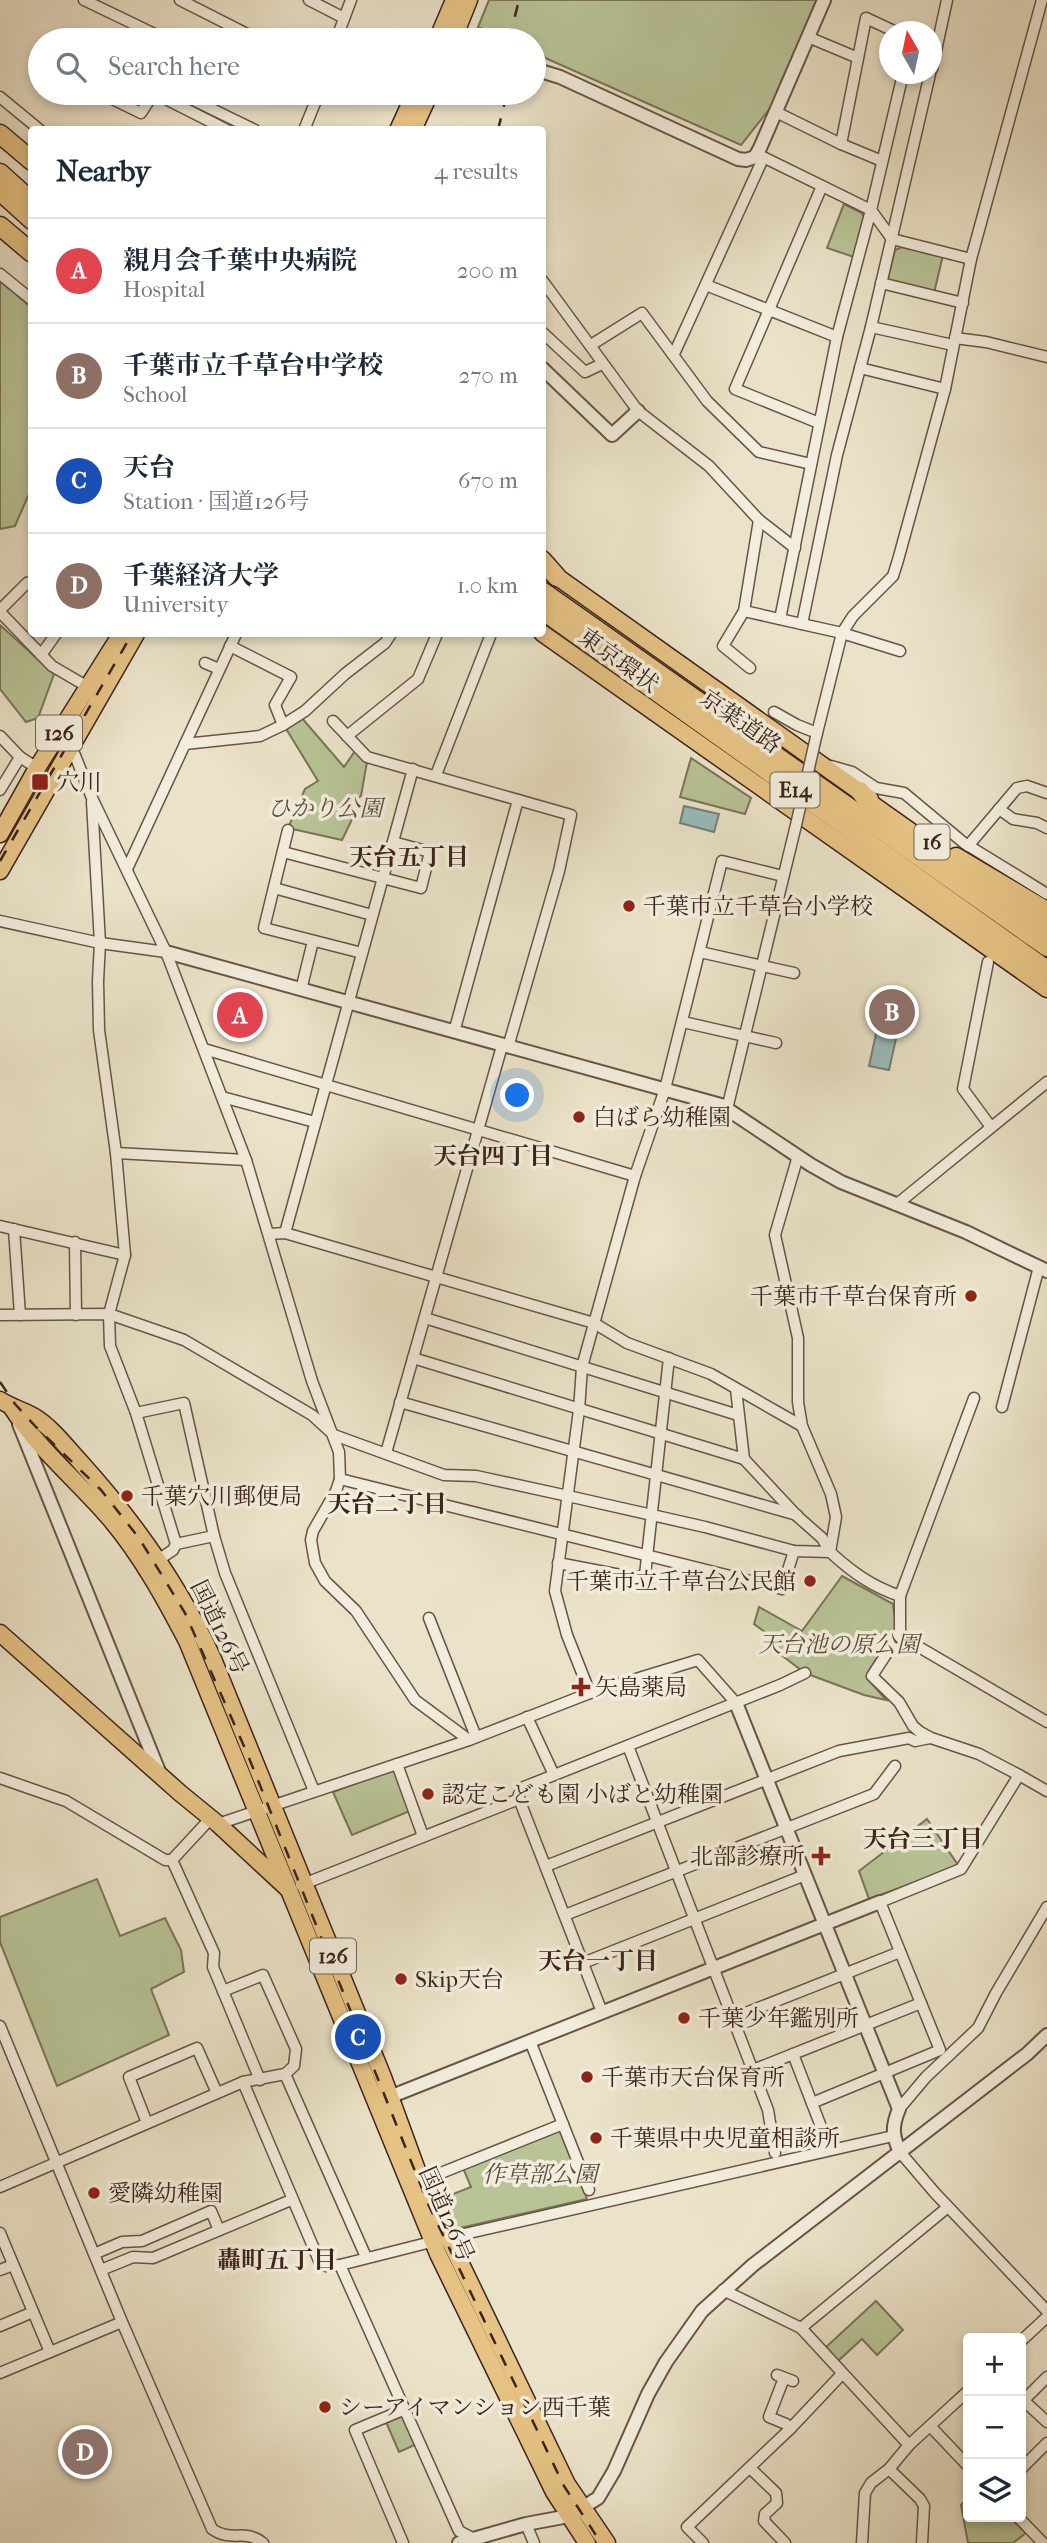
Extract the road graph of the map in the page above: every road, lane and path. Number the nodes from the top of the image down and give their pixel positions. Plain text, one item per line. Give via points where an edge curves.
1 (84, 0) edge
2 (180, 0) edge
3 (309, 0) edge
4 (351, 0) edge
5 (454, 0) edge
6 (469, 0) edge
7 (824, 0) edge
8 (947, 0) edge
9 (1042, 0) edge
10 (344, 18) junction
11 (942, 22) edge
12 (879, 24) edge
13 (142, 28) edge
14 (236, 28) edge
15 (340, 28) edge
16 (442, 28) edge
17 (458, 28) edge
18 (808, 37) junction
19 (858, 58) junction
20 (546, 73) edge
21 (901, 84) edge
22 (928, 84) edge
23 (0, 97) edge
24 (125, 105) edge
25 (146, 105) edge
26 (178, 105) edge
27 (204, 105) edge
28 (314, 105) edge
29 (409, 105) edge
30 (424, 105) edge
31 (776, 112) junction
32 (35, 126) edge
33 (219, 126) edge
34 (247, 126) edge
35 (306, 126) edge
36 (400, 126) edge
37 (415, 126) edge
38 (0, 134) edge
39 (841, 144) junction
40 (757, 154) junction
41 (28, 158) edge
42 (882, 161) junction
43 (0, 173) edge
44 (822, 186) junction
45 (0, 191) edge
46 (28, 198) edge
47 (871, 210) junction
48 (28, 216) edge
49 (0, 226) edge
50 (892, 239) junction
51 (28, 250) edge
52 (971, 260) junction
53 (0, 274) edge
54 (881, 283) junction
55 (546, 285) edge
56 (706, 285) junction
57 (28, 297) edge
58 (963, 303) junction
59 (768, 309) junction
60 (871, 327) junction
61 (546, 336) edge
62 (837, 337) junction
63 (954, 341) junction
64 (591, 345) junction
65 (674, 354) junction
66 (1047, 358) edge
67 (602, 363) junction
68 (860, 368) junction
69 (546, 372) edge
70 (945, 389) junction
71 (638, 411) junction
72 (819, 423) junction
73 (811, 464) junction
74 (759, 520) junction
75 (794, 548) junction
76 (550, 572) edge
77 (28, 584) edge
78 (546, 594) edge
79 (0, 611) edge
80 (744, 611) junction
81 (546, 613) edge
82 (780, 620) junction
83 (802, 624) junction
84 (842, 633) junction
85 (546, 636) edge
86 (54, 637) edge
87 (119, 637) edge
88 (134, 637) edge
89 (234, 637) edge
90 (389, 637) edge
91 (436, 637) edge
92 (490, 637) edge
93 (230, 646) junction
94 (900, 652) dead end
95 (41, 655) junction
96 (205, 663) dead end
97 (750, 668) dead end
98 (219, 669) junction
99 (88, 687) junction
100 (774, 712) dead end
101 (333, 721) dead end
102 (283, 725) junction
103 (816, 735) junction
104 (0, 736) edge
105 (347, 736) junction
106 (185, 744) junction
107 (72, 748) junction
108 (20, 757) junction
109 (824, 764) junction
110 (37, 768) junction
111 (413, 769) junction
112 (436, 775) junction
113 (0, 790) edge
114 (860, 791) junction
115 (1047, 793) edge
116 (92, 798) junction
117 (518, 800) junction
118 (999, 809) junction
119 (1047, 828) edge
120 (288, 830) dead end
121 (0, 834) edge
122 (393, 842) junction
123 (968, 846) junction
124 (283, 852) junction
125 (127, 869) junction
126 (0, 871) edge
127 (783, 876) junction
128 (383, 878) junction
129 (274, 888) junction
130 (1047, 894) edge
131 (1047, 910) edge
132 (372, 915) junction
133 (0, 920) edge
134 (1047, 929) edge
135 (313, 941) junction
136 (100, 943) junction
137 (1047, 947) edge
138 (166, 952) junction
139 (700, 952) junction
140 (362, 953) junction
141 (988, 962) dead end
142 (761, 966) junction
143 (1047, 970) edge
144 (794, 973) dead end
145 (1047, 989) edge
146 (301, 990) junction
147 (348, 1003) junction
148 (682, 1022) junction
149 (454, 1032) junction
150 (744, 1036) junction
151 (776, 1043) dead end
152 (505, 1046) junction
153 (204, 1049) junction
154 (1047, 1082) edge
155 (326, 1085) junction
156 (664, 1090) junction
157 (222, 1097) junction
158 (727, 1109) junction
159 (315, 1122) junction
160 (991, 1127) junction
161 (478, 1130) junction
162 (116, 1153) junction
163 (798, 1156) junction
164 (246, 1160) junction
165 (635, 1176) junction
166 (896, 1205) junction
167 (0, 1226) edge
168 (14, 1229) junction
169 (285, 1233) junction
170 (270, 1234) junction
171 (75, 1242) junction
172 (125, 1255) junction
173 (1043, 1269) edge
174 (436, 1276) junction
175 (109, 1314) junction
176 (0, 1315) edge
177 (20, 1315) junction
178 (76, 1315) junction
179 (425, 1318) junction
180 (594, 1323) junction
181 (413, 1358) junction
182 (669, 1358) junction
183 (582, 1367) junction
184 (736, 1389) junction
185 (0, 1390) edge
186 (665, 1394) junction
187 (974, 1398) dead end
188 (400, 1402) junction
189 (6, 1404) edge
190 (1002, 1407) dead end
191 (579, 1410) junction
192 (136, 1413) junction
193 (738, 1415) junction
194 (802, 1426) junction
195 (334, 1435) junction
196 (660, 1435) junction
197 (574, 1450) junction
198 (386, 1453) junction
199 (744, 1459) junction
200 (656, 1475) junction
201 (340, 1479) junction
202 (568, 1496) junction
203 (652, 1516) junction
204 (797, 1516) junction
205 (561, 1535) junction
206 (214, 1536) junction
207 (176, 1544) junction
208 (794, 1551) junction
209 (830, 1552) junction
210 (647, 1555) junction
211 (158, 1560) junction
212 (558, 1563) junction
213 (900, 1596) junction
214 (429, 1618) dead end
215 (0, 1633) edge
216 (901, 1633) junction
217 (805, 1673) dead end
218 (590, 1693) junction
219 (736, 1703) junction
220 (527, 1717) junction
221 (1047, 1722) edge
222 (931, 1738) junction
223 (472, 1739) junction
224 (628, 1746) junction
225 (397, 1764) junction
226 (895, 1766) dead end
227 (554, 1775) junction
228 (1018, 1775) junction
229 (162, 1777) junction
230 (0, 1778) edge
231 (767, 1779) junction
232 (314, 1791) junction
233 (1047, 1791) edge
234 (519, 1799) junction
235 (265, 1808) junction
236 (214, 1821) junction
237 (657, 1822) junction
238 (786, 1829) junction
239 (423, 1836) junction
240 (172, 1860) junction
241 (545, 1866) junction
242 (676, 1871) junction
243 (805, 1875) junction
244 (297, 1887) junction
245 (880, 1902) junction
246 (1047, 1907) edge
247 (565, 1915) junction
248 (695, 1919) junction
249 (825, 1923) junction
250 (900, 1952) junction
251 (583, 1963) junction
252 (713, 1967) junction
253 (846, 1974) junction
254 (223, 1991) junction
255 (921, 2003) junction
256 (602, 2012) junction
257 (733, 2018) junction
258 (0, 2026) edge
259 (865, 2026) junction
260 (1047, 2035) edge
261 (530, 2041) junction
262 (793, 2054) junction
263 (753, 2070) junction
264 (884, 2073) junction
265 (285, 2074) junction
266 (260, 2080) junction
267 (243, 2082) junction
268 (217, 2094) junction
269 (383, 2100) junction
270 (812, 2103) junction
271 (899, 2109) junction
272 (147, 2123) junction
273 (563, 2124) junction
274 (892, 2136) junction
275 (831, 2150) junction
276 (900, 2152) junction
277 (775, 2153) dead end
278 (57, 2162) junction
279 (421, 2181) junction
280 (0, 2187) edge
281 (589, 2190) dead end
282 (291, 2200) junction
283 (948, 2207) junction
284 (219, 2230) junction
285 (0, 2233) edge
286 (440, 2239) junction
287 (94, 2254) junction
288 (366, 2257) junction
289 (13, 2264) junction
290 (340, 2265) junction
291 (0, 2270) edge
292 (101, 2270) junction
293 (723, 2290) junction
294 (1047, 2311) edge
295 (33, 2312) junction
296 (1047, 2317) edge
297 (122, 2322) junction
298 (0, 2326) edge
299 (801, 2328) junction
300 (1026, 2337) edge
301 (50, 2352) junction
302 (0, 2373) edge
303 (841, 2375) junction
304 (1047, 2377) edge
305 (785, 2378) dead end
306 (963, 2396) edge
307 (1026, 2397) edge
308 (1026, 2404) edge
309 (403, 2410) junction
310 (1047, 2422) edge
311 (931, 2427) junction
312 (790, 2429) junction
313 (1047, 2443) edge
314 (909, 2445) junction
315 (965, 2459) edge
316 (1026, 2464) edge
317 (750, 2468) junction
318 (889, 2469) junction
319 (576, 2512) junction
320 (1023, 2522) edge
321 (526, 2524) junction
322 (473, 2540) edge
323 (263, 2543) edge
324 (403, 2543) edge
325 (459, 2543) edge
326 (534, 2543) edge
327 (587, 2543) edge
328 (607, 2543) edge
329 (702, 2543) edge
330 (785, 2543) edge
331 (862, 2543) edge
332 (922, 2543) edge
333 (1043, 2543) edge

1 - 13 street
2 - 14 street
3 - 10 street
4 - 10 street
5 - 16 highway
6 - 17 highway
7 - 18 street
8 - 11 street
9 - 52 street
10 - 15 street
12 - 19 street via 866,18
18 - 19 street
18 - 31 street
19 - 39 street
20 - 40 street via 738,159
21 - 42 street
22 - 50 street
23 - 32 street
24 - 25 street via 141,113
26 - 33 street
27 - 34 street
28 - 35 street
29 - 36 highway
30 - 37 highway
31 - 39 street
31 - 40 street
38 - 41 highway
39 - 42 street
40 - 44 street
40 - 56 street via 761,163
42 - 47 street
43 - 46 highway
44 - 47 street
44 - 59 street
45 - 48 highway
47 - 50 street
47 - 62 street
49 - 51 highway
50 - 52 street
50 - 54 street
52 - 58 street
53 - 57 street
54 - 58 street
54 - 60 street
55 - 64 street
56 - 59 street
56 - 65 street
58 - 63 street
59 - 62 street
59 - 72 street via 734,389
60 - 63 street
60 - 68 street
61 - 67 street via 585,372
62 - 72 street
63 - 66 street via 986,342
63 - 70 street
64 - 65 street via 642,313
64 - 67 street
65 - 73 street via 707,401 759,452
67 - 71 street
68 - 70 street
68 - 83 street
69 - 71 street via 612,435
70 - 84 street via 893,576
71 - 74 street via 709,466
72 - 73 street
73 - 75 street
74 - 75 street
74 - 80 street
75 - 82 street
76 - 109 highway, 東京環状 / 16
77 - 79 street
78 - 137 highway, 京葉道路 / E14
79 - 95 street
80 - 82 street
80 - 97 street via 723,646
81 - 143 highway, 京葉道路 / E14
82 - 83 street
83 - 84 street
84 - 94 street
84 - 103 street
85 - 145 highway, 東京環状 / 16
86 - 95 street
87 - 99 highway, 126
88 - 107 highway, 126
89 - 93 street
90 - 102 street
91 - 105 street via 418,678
92 - 112 street
93 - 98 street
93 - 102 street via 291,677 275,705
95 - 99 street
96 - 98 street
98 - 106 street
99 - 110 highway, 126
100 - 103 street
101 - 105 street
102 - 106 street via 260,736
103 - 127 street, bridge
104 - 108 street
105 - 111 street via 368,757
106 - 125 street
107 - 116 street
107 - 126 highway, 126
108 - 110 street
108 - 113 street
109 - 114 highway, 東京環状 / 16
109 - 123 street via 852,772 876,788 904,793
110 - 121 highway, 126
111 - 112 street
111 - 122 street
112 - 117 street
114 - 131 highway, 東京環状 / 16 via 931,841
114 - 134 highway via 869,803
115 - 118 street via 1027,786 1017,788
116 - 125 street
116 - 136 street
117 - 149 street
117 - 152 street via 571,815 559,871
118 - 119 street via 1013,819
118 - 123 street
120 - 124 street
122 - 128 street
122 - 128 street via 430,852 421,888
123 - 130 street
124 - 128 street
124 - 129 street
125 - 138 street
127 - 139 street via 722,860
127 - 142 street
128 - 132 street
129 - 132 street
129 - 135 street via 264,928
132 - 140 street
133 - 136 street
135 - 140 street
135 - 146 street
136 - 138 street
136 - 162 street via 99,1030
138 - 146 street
138 - 153 street
139 - 142 street
139 - 148 street
140 - 147 street
141 - 160 street via 962,1089
142 - 144 street
142 - 150 street
146 - 147 street
147 - 149 street
147 - 155 street
148 - 150 street
148 - 156 street
149 - 152 street
150 - 151 street
150 - 158 street
152 - 156 street
152 - 161 street
153 - 155 street
153 - 157 street
154 - 160 street
155 - 159 street
155 - 161 street
156 - 158 street
156 - 165 street
157 - 159 street
157 - 164 street
158 - 163 street
159 - 169 street
160 - 166 street
161 - 165 street
161 - 174 street
162 - 164 street
162 - 172 street
163 - 166 street via 841,1182
163 - 194 street via 775,1235 798,1338
164 - 170 street
165 - 180 street
166 - 173 street
167 - 168 street
168 - 171 street
168 - 177 street
169 - 170 street
169 - 174 street
170 - 195 street via 312,1381
171 - 172 street
171 - 178 street
172 - 175 street
173 - 190 street
174 - 179 street
174 - 180 street
175 - 178 street
175 - 192 street via 113,1358
175 - 195 street via 184,1340 312,1415
176 - 177 street
177 - 178 street
179 - 181 street
179 - 183 street
180 - 182 street via 627,1343
180 - 183 street
181 - 188 street
181 - 191 street
182 - 184 street
182 - 186 street
183 - 186 street
183 - 191 street
184 - 193 street
184 - 194 street
185 - 189 street
186 - 193 street
186 - 196 street
187 - 213 street
188 - 197 street
188 - 198 street
189 - 211 highway, 国道126号 / 126 via 34,1417 65,1446 125,1513
189 - 229 street
189 - 235 highway, 国道126号 / 126 via 112,1522 159,1589
191 - 196 street
191 - 197 street
192 - 206 street via 184,1403
192 - 207 street
193 - 199 street
194 - 209 street via 831,1494 835,1517
195 - 198 street
195 - 201 street
196 - 199 street
196 - 200 street
197 - 200 street
197 - 202 street
198 - 202 street via 444,1475 476,1476
199 - 204 street
200 - 203 street
200 - 204 street
201 - 205 street
201 - 223 street via 313,1531 312,1549 320,1572 356,1611 415,1700
202 - 203 street
202 - 205 street
203 - 208 street
203 - 210 street
204 - 209 street via 822,1538
205 - 210 street
205 - 212 street
206 - 207 street
206 - 232 street
207 - 211 street
208 - 209 street
208 - 210 street via 782,1589
209 - 213 street via 855,1575
210 - 212 street via 645,1575 636,1578
211 - 235 highway, 国道126号 / 126 via 202,1635
212 - 218 street via 555,1591
213 - 216 street
214 - 223 street
215 - 229 highway, 国道126号 / 126
216 - 221 street
216 - 222 street via 872,1676 899,1702 914,1726
217 - 219 street
218 - 219 street via 698,1660
218 - 220 street
219 - 224 street
219 - 231 street
220 - 223 street
220 - 227 street
222 - 228 street via 979,1754
222 - 231 street via 839,1751
223 - 225 street
224 - 227 street
224 - 237 street
225 - 232 street
225 - 239 street
226 - 238 street via 874,1794
227 - 234 street via 524,1787
228 - 233 street
228 - 245 street via 961,1869
229 - 236 highway, 国道126号 / 126
230 - 240 street via 66,1801 164,1860
231 - 237 street
231 - 238 street
232 - 235 street
234 - 239 street
234 - 241 street
235 - 236 street
235 - 244 highway, 国道126号 / 126
236 - 240 street
236 - 244 highway, 国道126号 / 126
237 - 241 street
237 - 242 street
238 - 242 street
238 - 243 street
239 - 244 street
240 - 254 street via 214,1953 213,1967
241 - 247 street
242 - 247 street
242 - 248 street
243 - 248 street
243 - 249 street
244 - 269 highway, 国道126号 / 126
244 - 269 highway, 国道126号 / 126 via 317,1916
245 - 249 street
245 - 250 street
246 - 271 street via 978,2028
247 - 251 street
248 - 251 street
248 - 252 street
249 - 252 street
249 - 253 street
250 - 253 street
250 - 255 street
251 - 256 street
252 - 256 street
252 - 257 street
253 - 257 street
253 - 259 street
254 - 265 street via 263,1975 296,2049 294,2066
254 - 266 street
255 - 259 street
255 - 264 street via 940,2050
256 - 261 street
257 - 263 street
258 - 278 street
259 - 262 street
259 - 264 street
260 - 276 street
261 - 269 street
261 - 273 street
262 - 263 street
262 - 270 street
263 - 277 street via 768,2110
264 - 270 street
264 - 271 street
265 - 266 street
265 - 288 street
266 - 267 street
267 - 268 street
267 - 282 street
268 - 272 street
268 - 272 street via 197,2048 129,2077
269 - 279 highway, 国道126号 / 126
269 - 286 highway, 国道126号 / 126
270 - 275 street
271 - 274 street
272 - 278 street
273 - 279 street
273 - 281 street
274 - 275 street
274 - 276 street
275 - 286 street
276 - 283 street
276 - 293 street
278 - 280 street
278 - 287 street
279 - 286 highway, 国道126号 / 126
282 - 284 street
282 - 290 street via 320,2263
283 - 294 street
283 - 299 street
284 - 287 street via 211,2211 142,2241 122,2242
284 - 292 street via 153,2258 133,2257
285 - 289 street
286 - 288 street
286 - 319 highway, 国道126号 / 126 via 567,2484
287 - 292 street
288 - 290 street
289 - 291 street
289 - 295 street
290 - 309 street
292 - 297 street
293 - 299 street
293 - 319 street via 666,2362 598,2498
295 - 298 street
295 - 301 street
296 - 300 street
297 - 301 street
297 - 323 street via 212,2529 230,2539 245,2535
299 - 303 street
301 - 302 street
303 - 312 street
303 - 314 street
304 - 307 street
305 - 312 street via 769,2417
306 - 311 street
308 - 310 street
309 - 322 street via 459,2531
309 - 324 street via 355,2430
311 - 314 street
311 - 315 street
312 - 317 street
313 - 316 street
314 - 318 street
317 - 329 street via 687,2527
317 - 330 street via 776,2493 777,2503 764,2521
318 - 331 street via 865,2493
318 - 332 street via 924,2506
319 - 321 street
319 - 327 highway, 国道126号 / 126
319 - 328 highway, 国道126号 / 126
320 - 333 street
321 - 322 street
321 - 326 street
322 - 325 street

